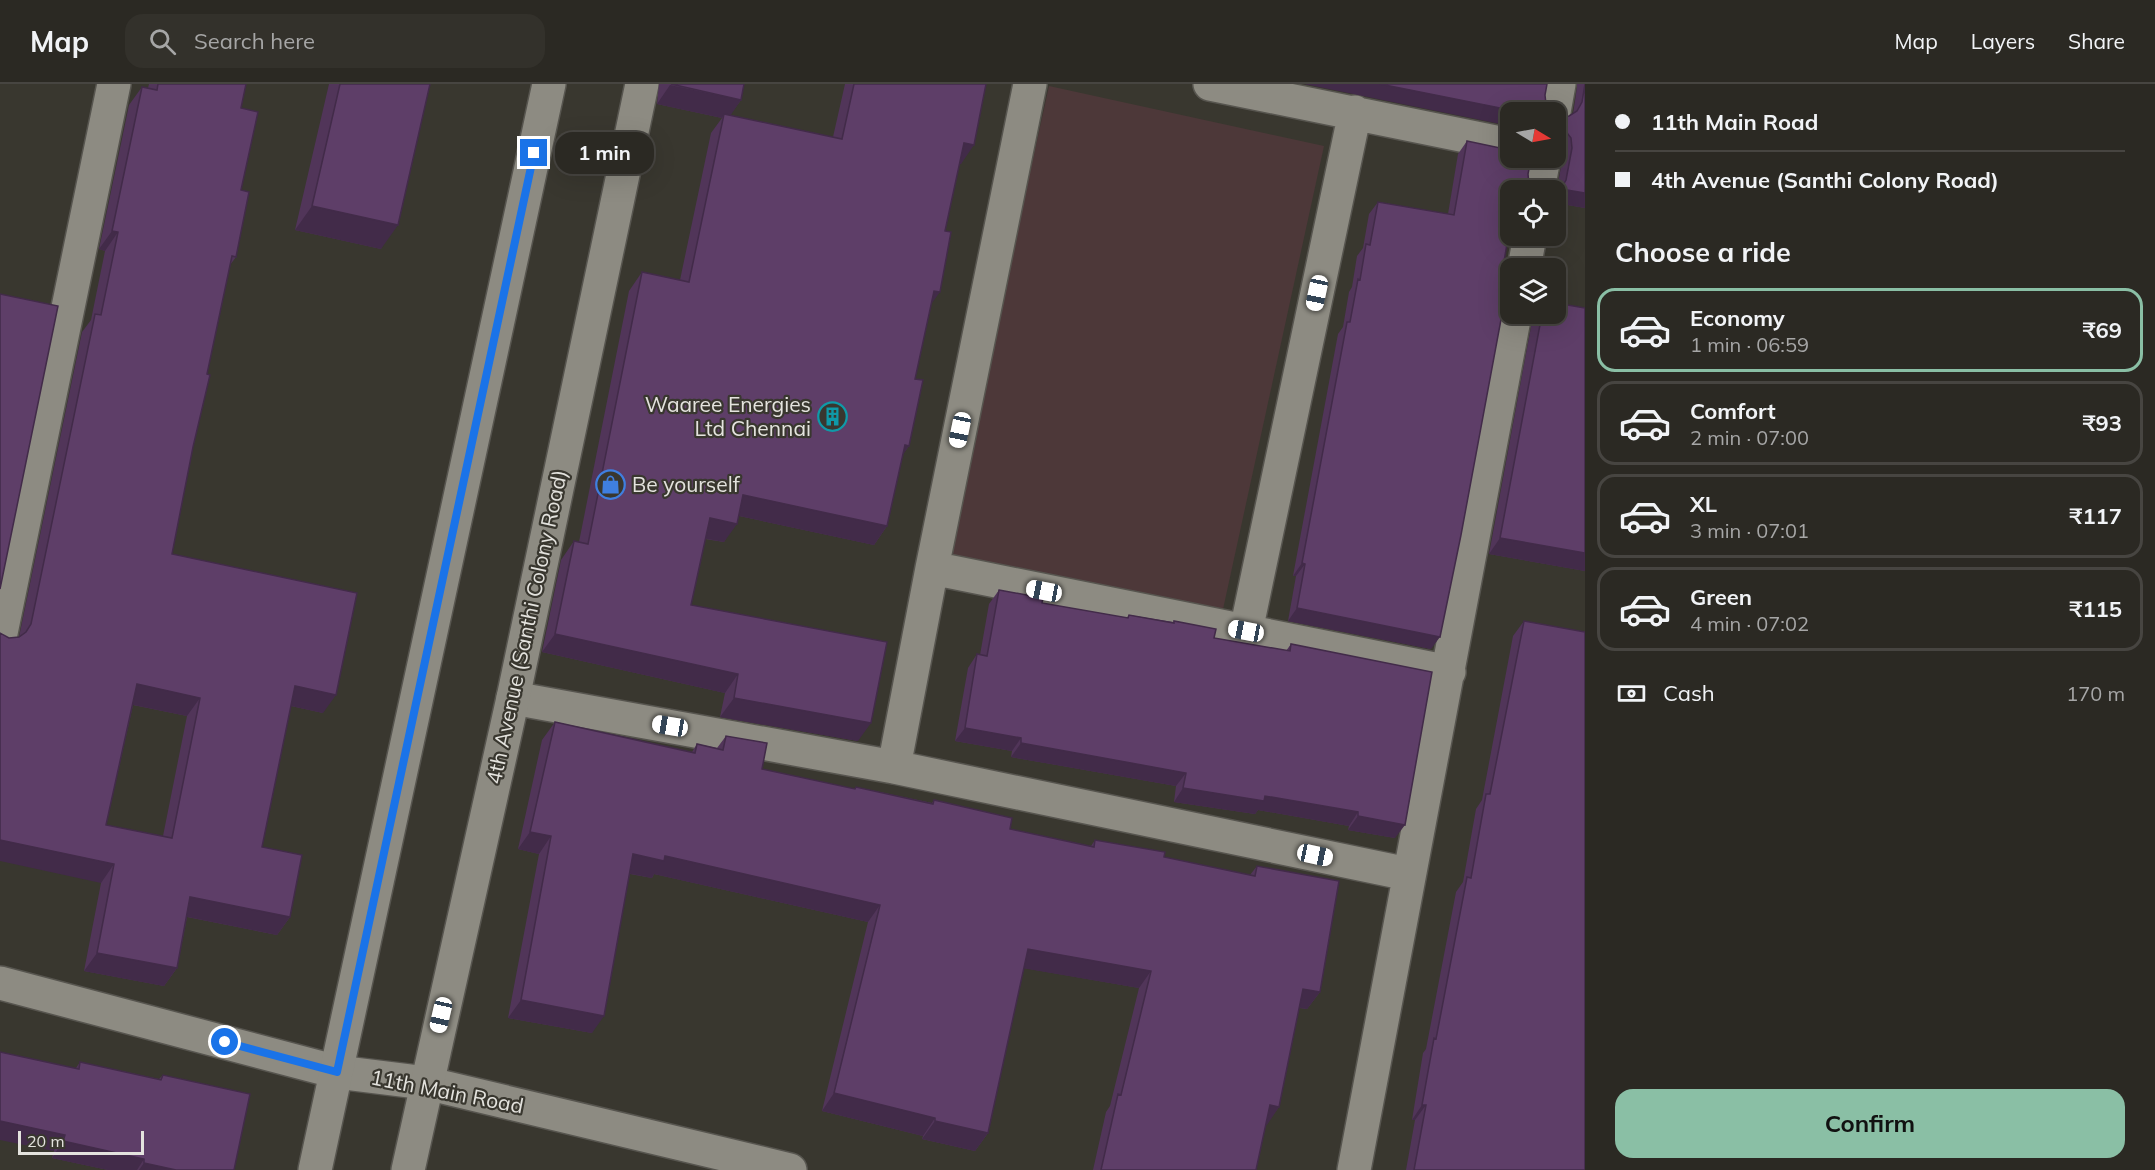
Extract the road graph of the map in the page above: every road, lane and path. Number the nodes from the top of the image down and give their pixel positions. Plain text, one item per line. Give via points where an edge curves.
1 (114, 84) edge
2 (549, 84) edge
3 (642, 84) edge
4 (1030, 84) edge
5 (1210, 84) edge
6 (1560, 84) edge
7 (1556, 102) edge
8 (1354, 112) junction
9 (1500, 143) edge
10 (1513, 324) edge
11 (932, 568) junction
12 (1246, 631) junction
13 (0, 638) edge
14 (1449, 672) junction
15 (513, 698) junction
16 (894, 767) junction
17 (1408, 874) junction
18 (0, 983) edge
19 (337, 1072) junction
20 (426, 1083) junction
21 (315, 1170) edge
22 (408, 1170) edge
23 (790, 1170) edge
24 (1354, 1170) edge

1 - 13 street
2 - 19 street
3 - 15 street, 4th Avenue (Santhi Colony Road)
4 - 11 street
5 - 8 street
6 - 7 street
8 - 9 street
8 - 12 street
10 - 14 street
11 - 12 street
11 - 16 street
12 - 14 street
14 - 17 street
15 - 16 street
15 - 20 street, 4th Avenue (Santhi Colony Road)
16 - 17 street
17 - 24 street
18 - 19 street, 11th Main Road
19 - 20 street, 11th Main Road
19 - 21 street
20 - 22 street, 4th Avenue (Santhi Colony Road)
20 - 23 street, 11th Main Road

